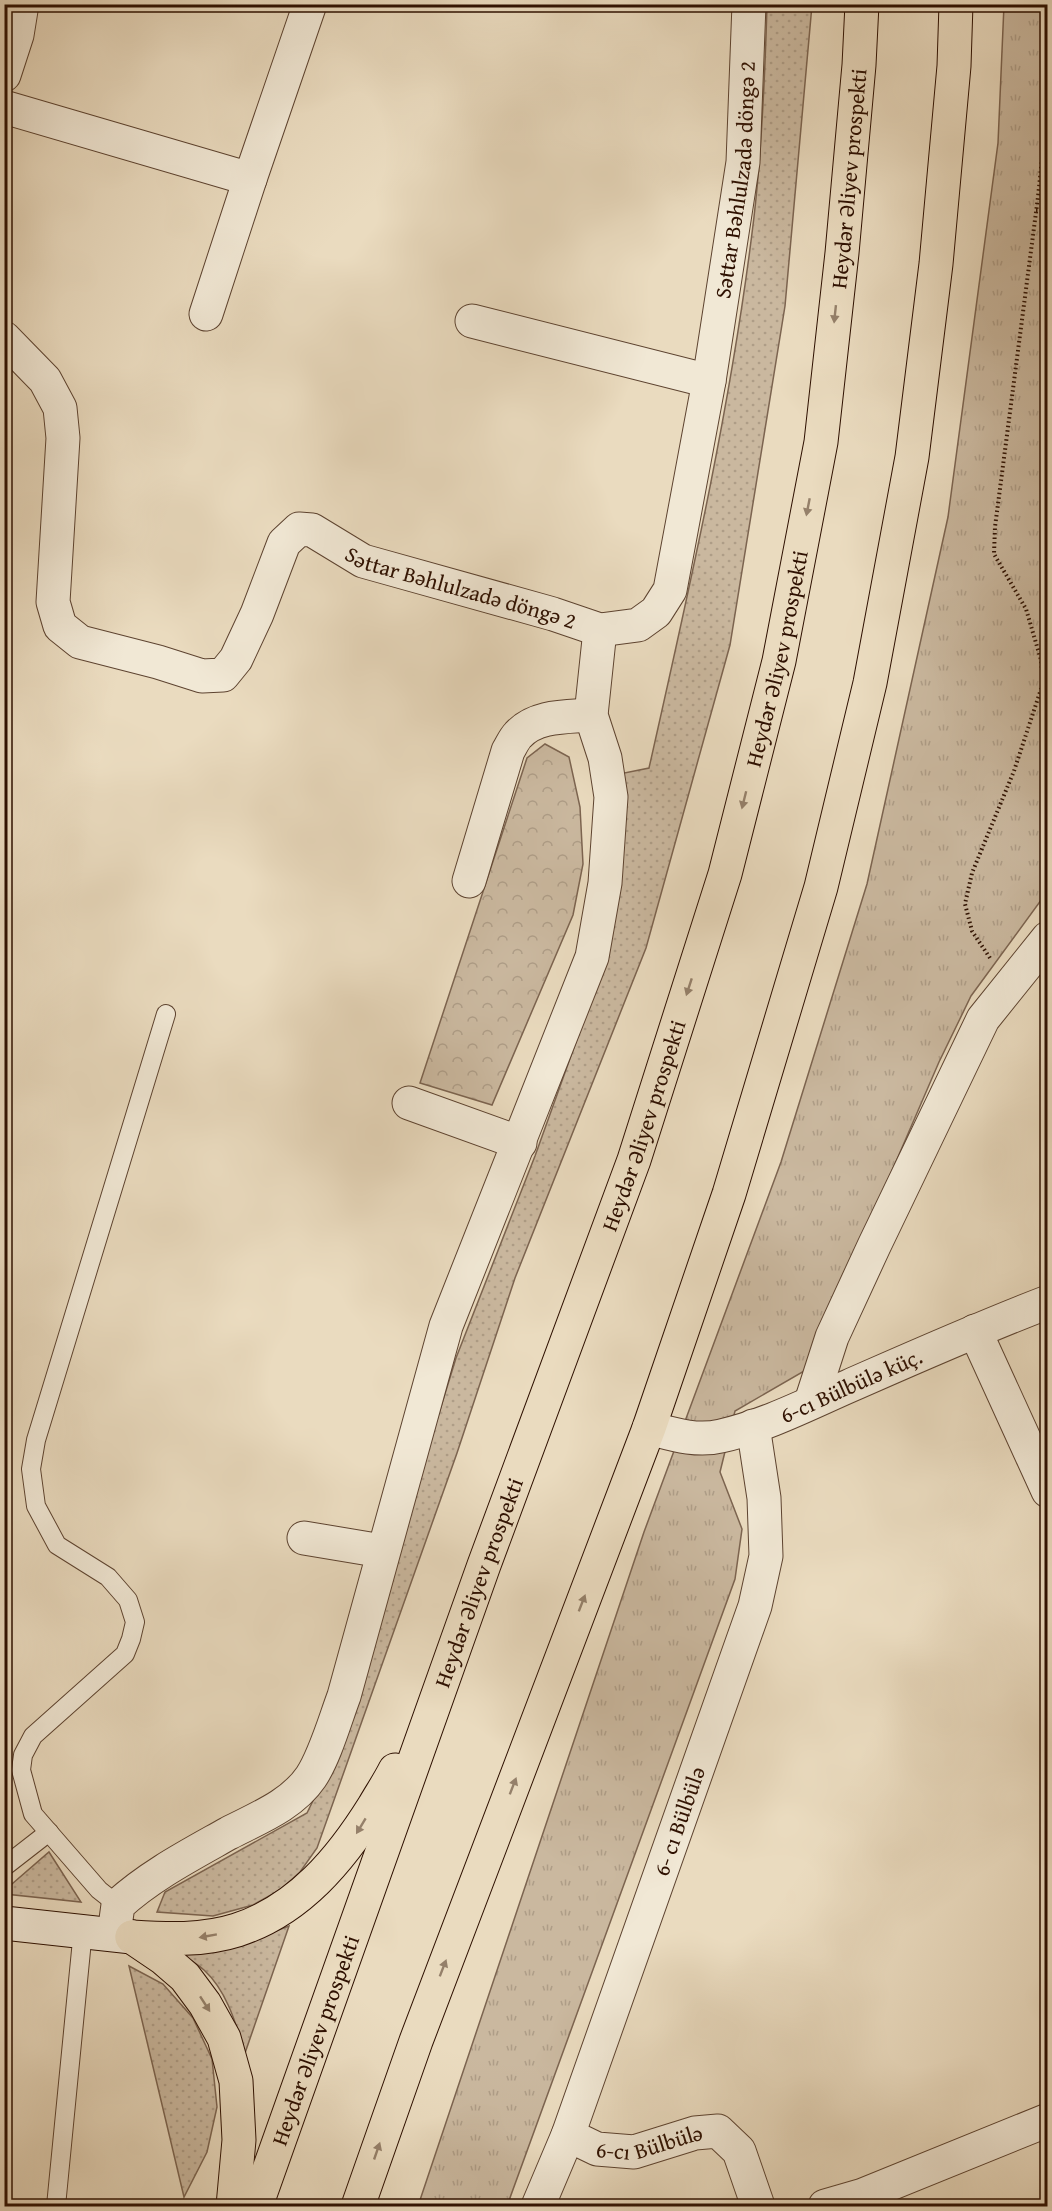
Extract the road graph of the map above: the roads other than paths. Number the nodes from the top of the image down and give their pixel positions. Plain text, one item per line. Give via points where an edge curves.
1 (22, 4) edge
2 (310, 4) edge
3 (749, 4) edge
4 (862, 4) edge
5 (956, 4) edge
6 (4, 75) edge
7 (4, 107) edge
8 (250, 178) junction
9 (206, 314) dead end
10 (472, 321) dead end
11 (4, 338) edge
12 (709, 381) junction
13 (600, 630) junction
14 (591, 715) junction
15 (469, 881) dead end
16 (1047, 938) edge
17 (166, 1014) dead end
18 (409, 1103) dead end
19 (520, 1143) junction
20 (1047, 1302) edge
21 (975, 1331) junction
22 (811, 1402) junction
23 (753, 1426) junction
24 (649, 1428) junction
25 (1047, 1491) edge
26 (304, 1538) dead end
27 (382, 1551) junction
28 (484, 1565) junction
29 (50, 1832) junction
30 (4, 1867) edge
31 (4, 1923) edge
32 (112, 1927) junction
33 (1047, 2120) edge
34 (568, 2135) junction
35 (57, 2206) edge
36 (232, 2206) edge
37 (256, 2206) edge
38 (358, 2206) edge
39 (538, 2206) edge
40 (758, 2206) edge
41 (825, 2206) edge

1 - 6 street
2 - 8 street
3 - 12 street, Səttar Bəhlulzadə döngə 2 via 743,162
4 -> 28 highway, Heydər Əliyev prospekti via 842,253 821,442 776,672 725,874 634,1160
5 - 24 highway via 936,264 912,457 870,683 821,887 729,1194
7 - 8 street
8 - 9 street
10 - 12 street
11 - 13 street, Səttar Bəhlulzadə döngə 2 via 45,380 60,408 63,438 52,602 60,626 80,642 202,676 223,675 236,659 257,614 284,543 299,529 312,530 363,561
12 - 13 street, Səttar Bəhlulzadə döngə 2 via 670,590 656,612 638,625
13 - 14 street
14 - 15 street via 550,718 533,723 518,735 508,751
14 - 19 street via 605,758 611,797 605,882 592,957
16 - 22 street via 983,1019 832,1337
17 - 29 lane via 39,1428 31,1469 36,1506 57,1545 108,1577 128,1600 135,1622 125,1654 33,1736 23,1755 21,1770 33,1814
18 - 19 street
19 - 27 street via 446,1326
20 - 21 street, 6-cı Bülbülə küç.
21 - 22 street, 6-cı Bülbülə küç.
21 - 25 street
22 - 23 street, 6-cı Bülbülə küç.
23 - 24 street, 6-cı Bülbülə küç. via 719,1437 686,1438
23 - 34 street, 6- cı Bülbülə via 764,1498 766,1556 756,1606
38 -> 24 highway via 416,2041
26 - 27 street
27 - 32 street via 344,1696 312,1776 290,1801 140,1885
28 -> 32 highway via 393,1773 352,1841 313,1885 277,1913 236,1931 168,1940
28 - 37 highway, Heydər Əliyev prospekti
29 - 30 lane
29 - 32 lane via 99,1890
31 - 32 street
32 - 35 lane
32 -> 36 highway via 163,1958 185,1977 224,2038 236,2081 239,2140
33 - 41 street via 863,2195
34 - 39 street, 6- cı Bülbülə
34 - 40 street, 6-cı Bülbülə via 597,2148 634,2152 695,2133 718,2131 739,2151

